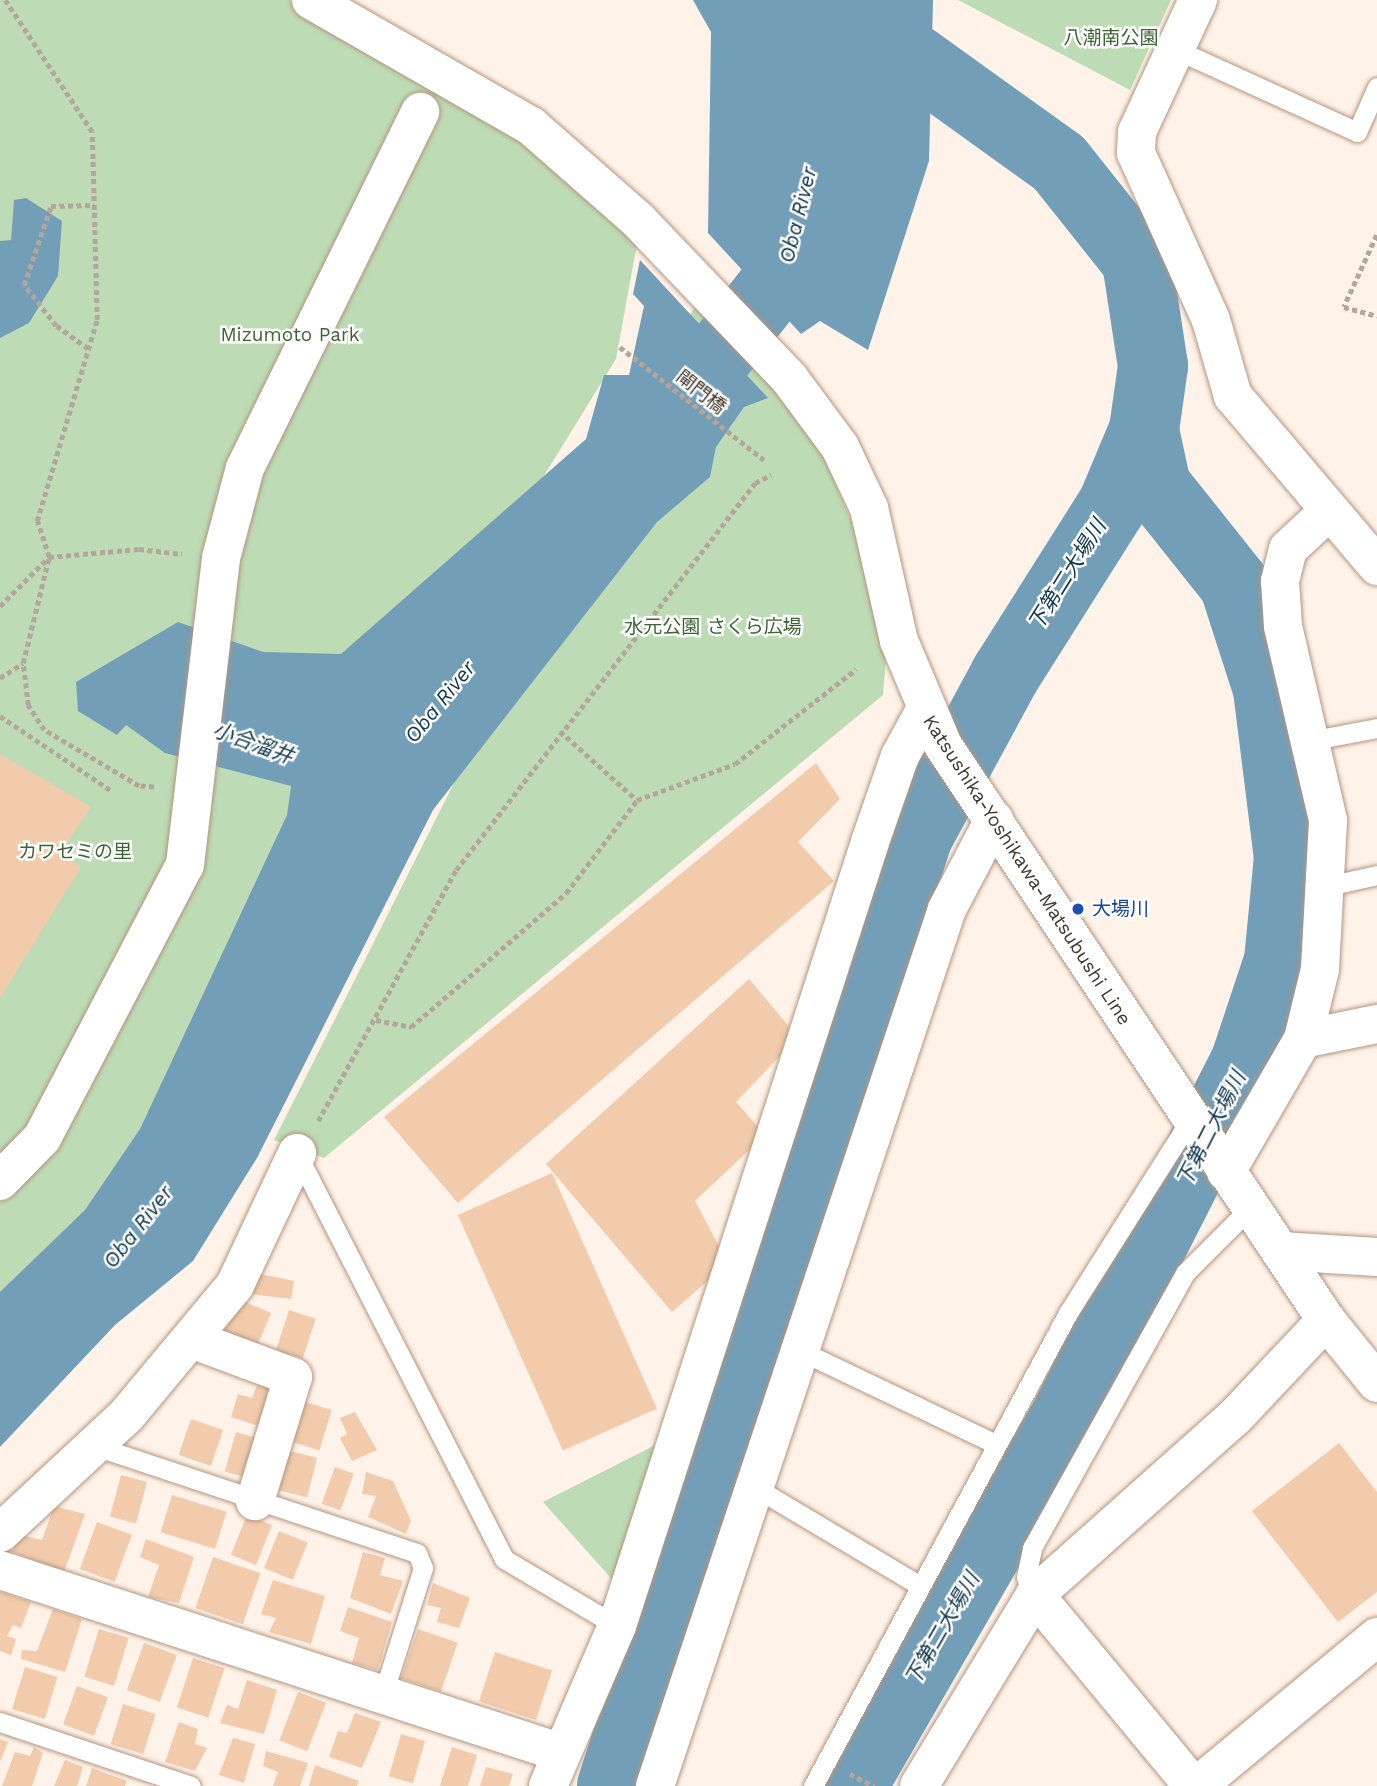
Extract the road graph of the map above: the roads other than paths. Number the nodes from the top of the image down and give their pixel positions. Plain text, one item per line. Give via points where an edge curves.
1 (311, 0) edge
2 (1198, 0) edge
3 (1175, 50) junction
4 (1377, 87) edge
5 (419, 112) dead end
6 (1328, 512) junction
7 (1377, 566) edge
8 (924, 712) junction
9 (1377, 728) edge
10 (1314, 740) junction
11 (992, 817) junction
12 (1377, 875) edge
13 (1328, 886) junction
14 (1377, 1024) edge
15 (1303, 1039) junction
16 (1190, 1119) junction
17 (297, 1153) joint
18 (1223, 1167) junction
19 (0, 1181) edge
20 (1250, 1208) junction
21 (1280, 1251) junction
22 (1377, 1257) edge
23 (1326, 1320) junction
24 (191, 1339) junction
25 (803, 1352) junction
26 (1377, 1383) edge
27 (996, 1444) junction
28 (95, 1446) junction
29 (756, 1488) junction
30 (255, 1501) junction
31 (0, 1533) edge
32 (0, 1570) edge
33 (919, 1585) junction
34 (1035, 1595) junction
35 (617, 1626) junction
36 (1377, 1639) edge
37 (382, 1697) junction
38 (0, 1722) edge
39 (554, 1769) edge
40 (191, 1786) edge
41 (655, 1786) edge
42 (813, 1786) edge
43 (919, 1786) edge
44 (1195, 1786) edge

1 - 8 street, Katsushika-Yoshikawa-Matsubushi Line via 531,126 639,221 789,379 840,447 869,508 899,641
2 - 3 street
3 - 4 lane via 1357,132
3 - 6 street via 1137,132 1136,153 1211,320 1233,396
5 - 19 street via 245,468 221,558 186,865 42,1138
6 - 7 street
6 - 10 street via 1288,548 1280,581 1283,626
8 - 11 street, Katsushika-Yoshikawa-Matsubushi Line
8 - 35 street via 900,756 870,842
9 - 10 lane
10 - 13 street via 1328,820
11 - 16 street, Katsushika-Yoshikawa-Matsubushi Line
11 - 25 street via 947,909
12 - 13 lane
13 - 15 street via 1320,968
14 - 15 street
15 - 18 street
16 - 18 street, Katsushika-Yoshikawa-Matsubushi Line
16 - 27 lane via 1088,1279
17 - 24 street via 234,1285
17 - 35 lane via 504,1559
18 - 20 street, Katsushika-Yoshikawa-Matsubushi Line
20 - 21 street, Katsushika-Yoshikawa-Matsubushi Line
20 - 34 lane via 1185,1273 1032,1548 1026,1577
21 - 22 street
21 - 23 street, Katsushika-Yoshikawa-Matsubushi Line
23 - 26 street, Katsushika-Yoshikawa-Matsubushi Line
23 - 34 street via 1236,1416
24 - 28 street
24 - 30 street via 293,1377
25 - 27 lane
25 - 29 street
27 - 33 lane
28 - 30 lane
28 - 31 street
29 - 33 lane
29 - 41 street
30 - 37 lane via 417,1553 423,1568
32 - 37 street
33 - 42 lane
34 - 43 street
34 - 44 street
35 - 39 street
36 - 44 street
37 - 39 street
38 - 40 lane

